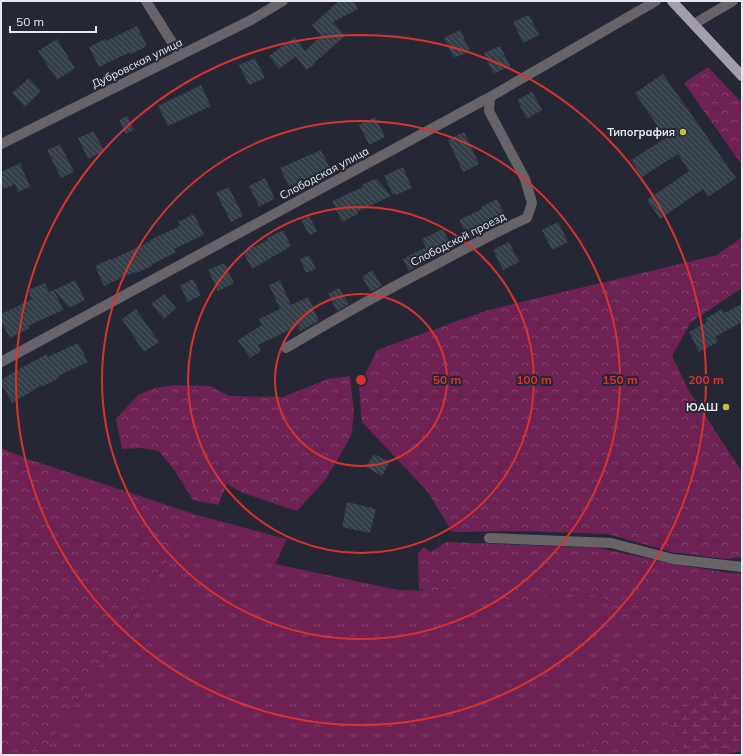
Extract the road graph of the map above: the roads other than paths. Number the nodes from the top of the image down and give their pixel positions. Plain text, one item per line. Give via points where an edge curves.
1 (146, 1) edge
2 (283, 1) edge
3 (656, 1) edge
4 (672, 1) edge
5 (733, 1) edge
6 (694, 24) junction
7 (180, 55) junction
8 (742, 76) edge
9 (490, 97) junction
10 (1, 144) edge
11 (286, 348) dead end
12 (1, 362) edge
13 (489, 538) dead end
14 (742, 567) edge

1 - 7 street
2 - 7 street, Дубровская улица
3 - 9 street, Слободская улица
4 - 6 main road
5 - 6 street
6 - 8 main road
7 - 10 street, Дубровская улица
9 - 11 street, Слободской проезд via 490,111 525,179 532,203 527,218 378,295
9 - 12 street, Слободская улица
13 - 14 street via 611,543 674,559

